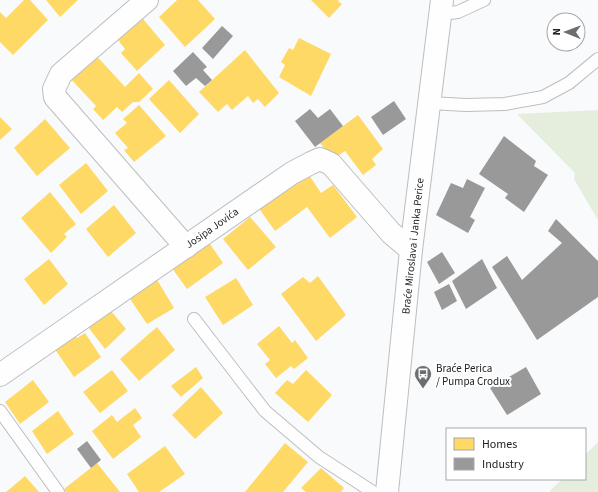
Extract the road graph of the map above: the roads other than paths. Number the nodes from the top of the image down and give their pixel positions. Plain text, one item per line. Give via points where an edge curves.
1 (147, 0) edge
2 (481, 1) edge
3 (441, 7) edge
4 (598, 59) edge
5 (430, 103) junction
6 (186, 247) junction
7 (411, 250) junction
8 (194, 320) dead end
9 (0, 375) edge
10 (0, 411) edge
11 (58, 492) edge
12 (373, 492) edge
13 (388, 492) edge

1 - 6 street via 61,74 54,89 55,97
2 - 3 lane via 458,12
3 - 5 street, Braće Miroslava i Janka Perice
4 - 5 lane via 569,83 543,97 504,104
5 - 7 street, Braće Miroslava i Janka Perice
6 - 7 street, Josipa Jovića via 292,174 320,159 331,164 391,233
6 - 9 street, Josipa Jovića
7 - 13 street, Braće Miroslava i Janka Perice
8 - 12 lane via 265,411 319,457
10 - 11 lane

